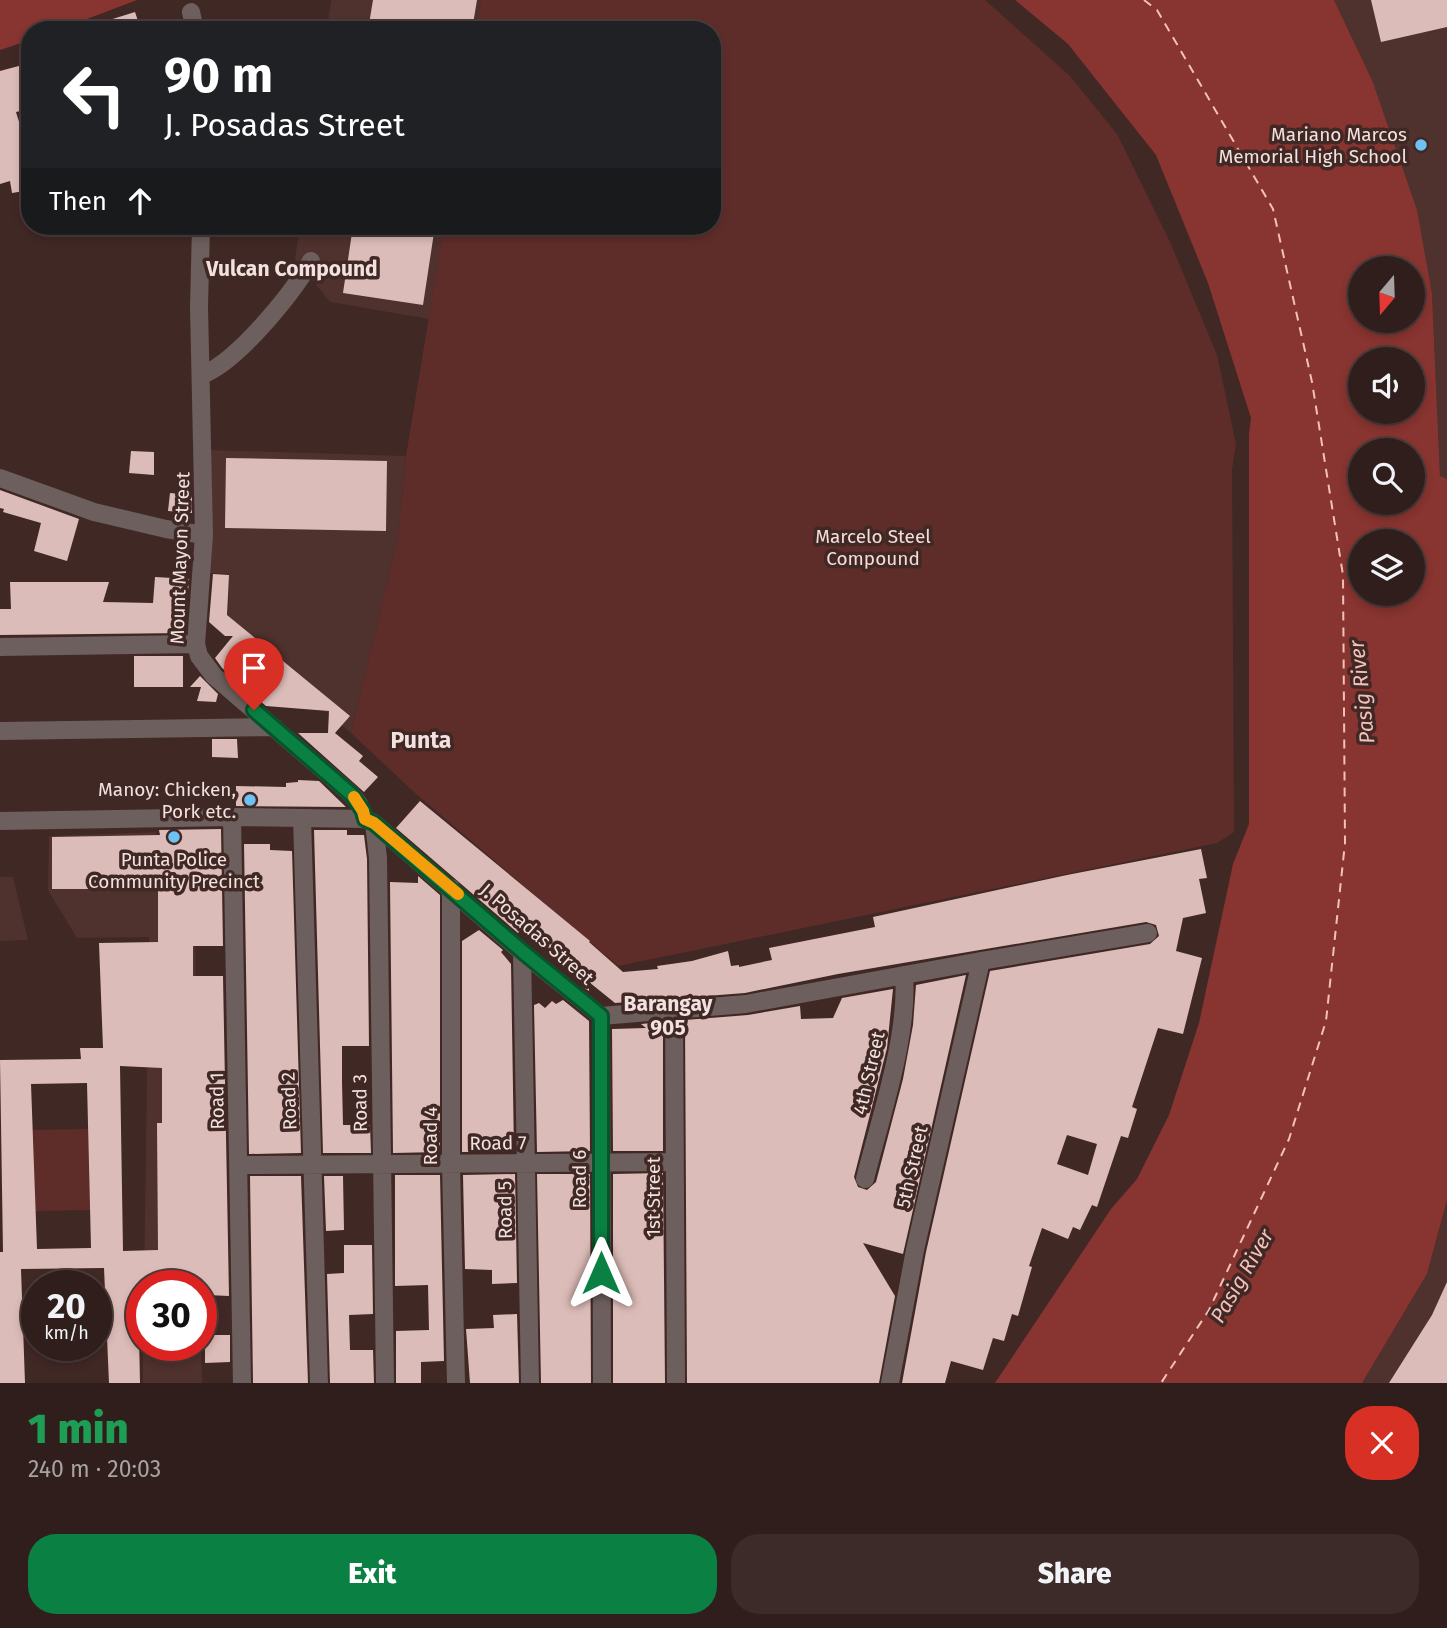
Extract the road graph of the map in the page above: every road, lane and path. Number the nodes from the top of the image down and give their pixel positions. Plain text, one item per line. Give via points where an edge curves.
1 (191, 12) dead end
2 (193, 21) edge
3 (201, 235) edge
4 (311, 261) dead end
5 (202, 375) junction
6 (0, 478) edge
7 (204, 535) junction
8 (196, 644) junction
9 (0, 647) edge
10 (274, 727) junction
11 (0, 731) edge
12 (232, 817) junction
13 (302, 818) junction
14 (0, 821) edge
15 (370, 821) junction
16 (451, 888) junction
17 (1148, 933) dead end
18 (523, 952) junction
19 (981, 961) junction
20 (904, 975) junction
21 (674, 1011) junction
22 (601, 1016) junction
23 (674, 1162) junction
24 (525, 1163) junction
25 (600, 1163) junction
26 (382, 1164) junction
27 (451, 1164) junction
28 (239, 1165) junction
29 (312, 1165) junction
30 (865, 1179) dead end
31 (242, 1383) edge
32 (319, 1383) edge
33 (384, 1383) edge
34 (456, 1383) edge
35 (530, 1383) edge
36 (602, 1383) edge
37 (676, 1383) edge
38 (890, 1383) edge

1 - 2 street
3 - 5 street, Mount Mayon Street
4 - 5 street via 240,348
5 - 7 street, Mount Mayon Street
6 - 7 street via 94,512
7 - 8 street, Mount Mayon Street
8 - 9 street
8 - 10 street, Mount Mayon Street via 204,666
10 - 11 street
10 - 15 street, Mount Mayon Street via 352,795
12 - 13 street
12 - 14 street
12 - 28 street, Road 1
13 - 15 street
13 - 29 street, Road 2
15 - 16 street, J. Posadas Street
15 - 26 street, Road 3 via 378,872
16 - 18 street, J. Posadas Street
16 - 27 street, Road 4
17 - 19 street
18 - 22 street, J. Posadas Street
18 - 24 street, Road 5
19 - 20 street
19 - 38 street, 5th Street via 915,1250
20 - 21 street via 746,1004
20 - 30 street, 4th Street via 899,1042
21 - 22 street
21 - 23 street, 1st Street
22 - 25 street, Road 6
23 - 25 street, Road 7
23 - 37 street, 1st Street
24 - 25 street, Road 7
24 - 27 street, Road 7
24 - 35 street, Road 5
25 - 36 street, Road 6
26 - 27 street, Road 7
26 - 29 street, Road 7
26 - 33 street, Road 3
27 - 34 street, Road 4
28 - 29 street, Road 7
28 - 31 street, Road 1
29 - 32 street, Road 2

